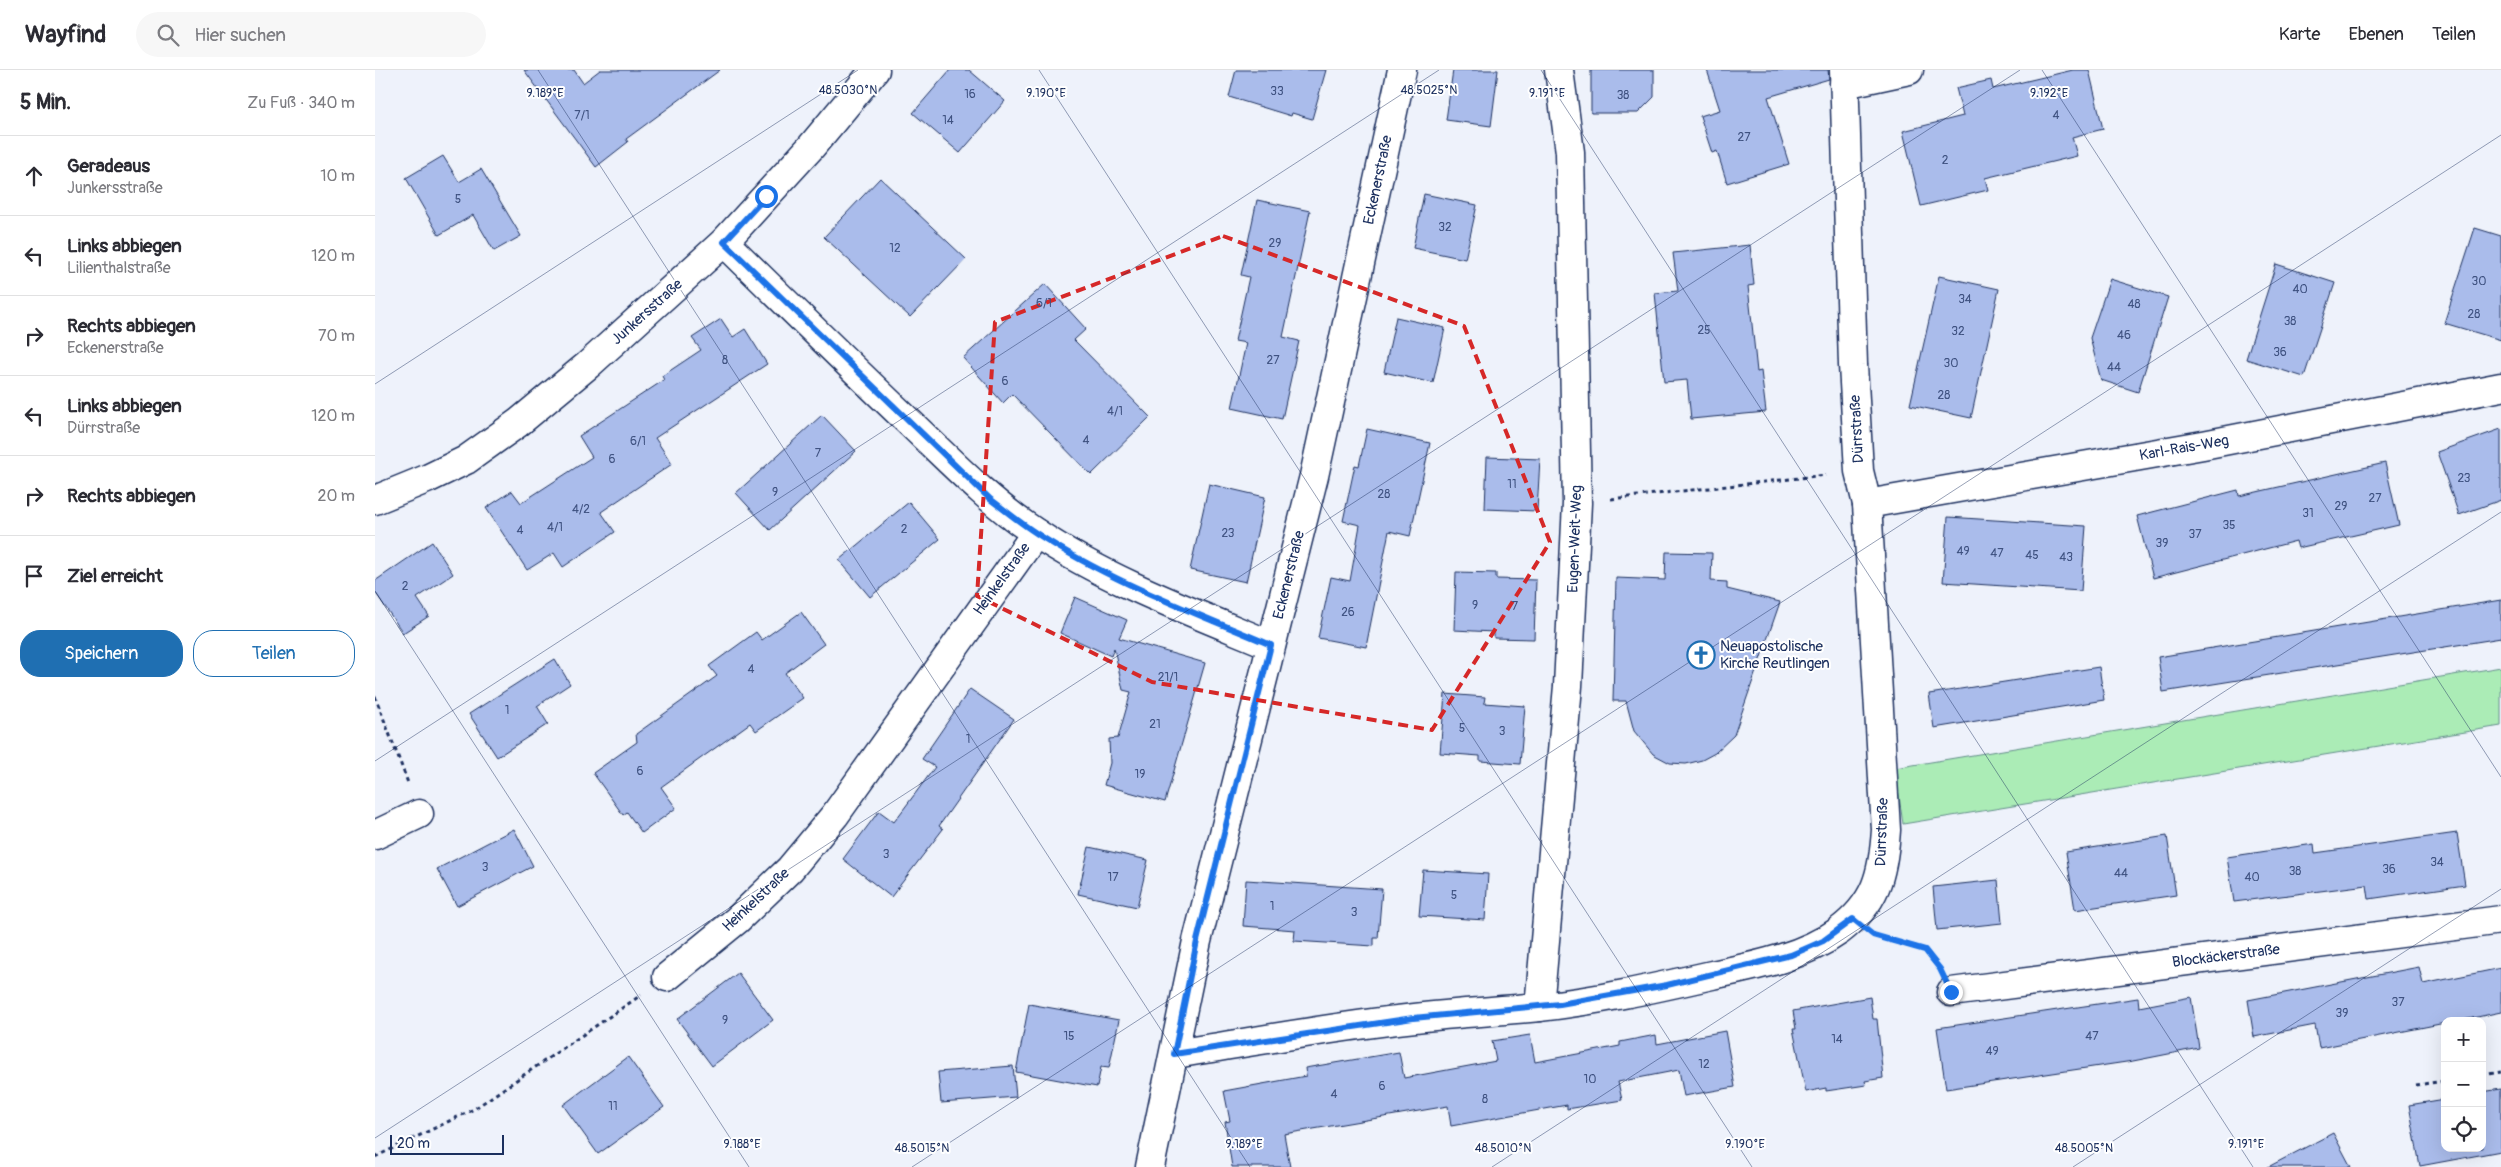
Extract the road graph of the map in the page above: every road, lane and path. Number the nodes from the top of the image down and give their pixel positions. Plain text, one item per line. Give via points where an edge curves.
1 (875, 70) edge
2 (1402, 70) edge
3 (1559, 70) edge
4 (1909, 70) edge
5 (1844, 77) edge
6 (724, 242) junction
7 (2501, 387) edge
8 (1859, 471) junction
9 (375, 500) edge
10 (1577, 503) junction
11 (1867, 504) junction
12 (1036, 533) junction
13 (1271, 645) junction
14 (375, 696) edge
15 (419, 814) joint
16 (375, 834) edge
17 (1853, 919) junction
18 (2501, 920) edge
19 (667, 977) joint
20 (1951, 992) joint
21 (1539, 1007) junction
22 (1174, 1054) junction
23 (2501, 1072) edge
24 (2486, 1074) edge
25 (2441, 1082) edge
26 (2415, 1085) dead end
27 (375, 1157) edge
28 (1150, 1167) edge

1 - 6 street, Junkersstraße via 811,147
2 - 13 street, Eckenerstraße via 1314,476
3 - 10 street, Eugen-Weit-Weg via 1571,152
4 - 5 street
5 - 8 street, Dürrstraße
6 - 9 street, Junkersstraße via 655,306 518,423 466,460
6 - 12 street via 962,473 990,499
7 - 11 street, Karl-Rais-Weg via 2203,445
8 - 10 path
8 - 11 street, Dürrstraße
10 - 21 street, Eugen-Weit-Weg via 1568,686
11 - 17 street, Dürrstraße via 1885,830 1878,882
12 - 13 street via 1096,567 1167,601
12 - 19 street, Heinkelstraße via 835,815 796,862 737,920
13 - 22 street, Eckenerstraße via 1197,941
14 - 15 path
15 - 16 street
17 - 20 path via 1873,935 1925,950 1940,969
17 - 21 street, Dürrstraße via 1823,941 1777,959 1667,985
18 - 20 street, Blockäckerstraße
19 - 27 path via 474,1109
21 - 22 street, Dürrstraße via 1413,1018
22 - 28 street, Eckenerstraße
23 - 24 path
25 - 26 path

